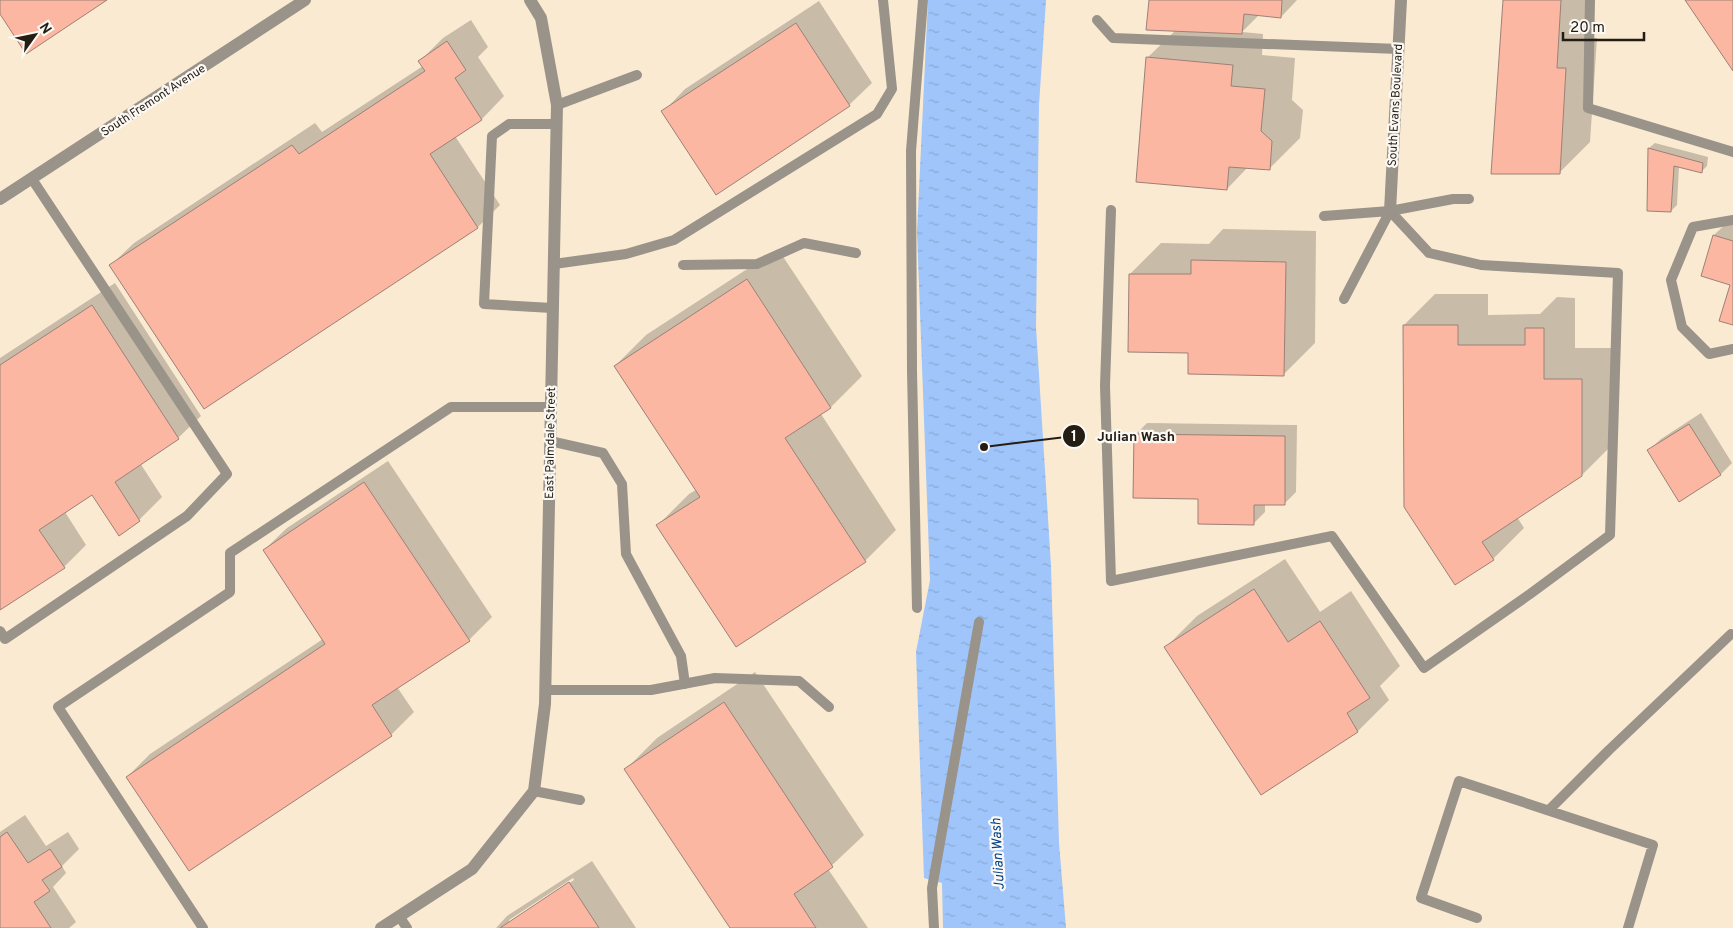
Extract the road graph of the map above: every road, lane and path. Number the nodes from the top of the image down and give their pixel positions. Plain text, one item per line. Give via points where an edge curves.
1 (305, 0) edge
2 (530, 0) edge
3 (883, 0) edge
4 (923, 0) edge
5 (1401, 0) edge
6 (1590, 0) edge
7 (1097, 20) dead end
8 (1398, 49) junction
9 (636, 75) dead end
10 (557, 105) junction
11 (557, 124) junction
12 (1733, 152) edge
13 (32, 178) junction
14 (0, 199) edge
15 (1469, 199) dead end
16 (1111, 210) dead end
17 (1390, 211) junction
18 (1324, 216) dead end
19 (1733, 220) edge
20 (856, 252) dead end
21 (554, 264) junction
22 (682, 265) dead end
23 (1344, 299) dead end
24 (552, 308) junction
25 (1733, 349) edge
26 (550, 407) junction
27 (550, 441) junction
28 (917, 608) dead end
29 (979, 622) dead end
30 (0, 631) edge
31 (1731, 634) dead end
32 (685, 684) junction
33 (545, 690) junction
34 (829, 707) dead end
35 (534, 791) junction
36 (580, 800) dead end
37 (1549, 810) junction
38 (399, 916) junction
39 (1477, 918) dead end
40 (203, 928) edge
41 (381, 928) edge
42 (408, 928) edge
43 (934, 928) edge
44 (1628, 928) edge

1 - 13 street, South Fremont Avenue
2 - 10 street, East Palmdale Street via 541,18
3 - 21 lane via 892,89 877,114 674,240 626,254
4 - 28 lane via 911,152
5 - 8 street, South Evans Boulevard
6 - 12 lane via 1588,108
7 - 8 lane via 1113,38
8 - 17 street, South Evans Boulevard
9 - 10 lane
10 - 11 street, East Palmdale Street
11 - 21 street, East Palmdale Street
11 - 24 lane via 510,124 492,136 484,304
13 - 14 street, South Fremont Avenue
13 - 30 lane via 227,474 187,516 5,639
15 - 17 lane
16 - 17 lane via 1105,386 1110,581 1332,536 1424,668 1610,535 1618,273 1481,265 1429,253
17 - 18 lane
17 - 23 lane
19 - 25 lane via 1693,227 1671,280 1682,327 1709,354
20 - 22 lane via 804,243 757,264
21 - 24 street, East Palmdale Street
24 - 26 street, East Palmdale Street
26 - 27 street, East Palmdale Street
26 - 40 lane via 451,407 230,553 230,592 58,707
27 - 32 lane via 603,453 622,484 626,554 681,656
27 - 33 street, East Palmdale Street
29 - 43 lane via 932,888
31 - 37 lane
32 - 33 lane via 651,690
32 - 34 lane via 715,678 799,681
33 - 35 street, East Palmdale Street
35 - 36 lane
35 - 38 street via 472,869
37 - 39 lane via 1460,781 1421,898
37 - 44 lane via 1653,845
38 - 41 street
38 - 42 lane

